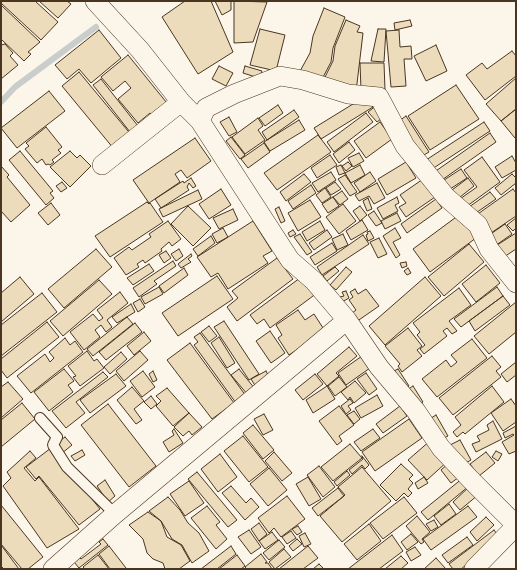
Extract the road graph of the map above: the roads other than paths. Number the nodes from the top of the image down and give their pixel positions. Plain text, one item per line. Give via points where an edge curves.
1 (95, 1) edge
2 (181, 102) junction
3 (200, 121) junction
4 (102, 165) dead end
5 (516, 283) edge
6 (347, 320) junction
7 (40, 418) dead end
8 (115, 514) junction
9 (516, 525) edge
10 (53, 569) edge
11 (474, 569) edge

1 - 2 street via 140,50
2 - 3 street
2 - 4 street
3 - 5 street via 206,108 280,76 303,80 348,94 379,96 405,146 446,197 478,225 489,249
3 - 6 street via 290,260 314,281
6 - 8 street
6 - 9 street via 379,367 416,411 441,448
7 - 8 lane via 57,436 52,445 67,467
8 - 10 street
9 - 11 street

